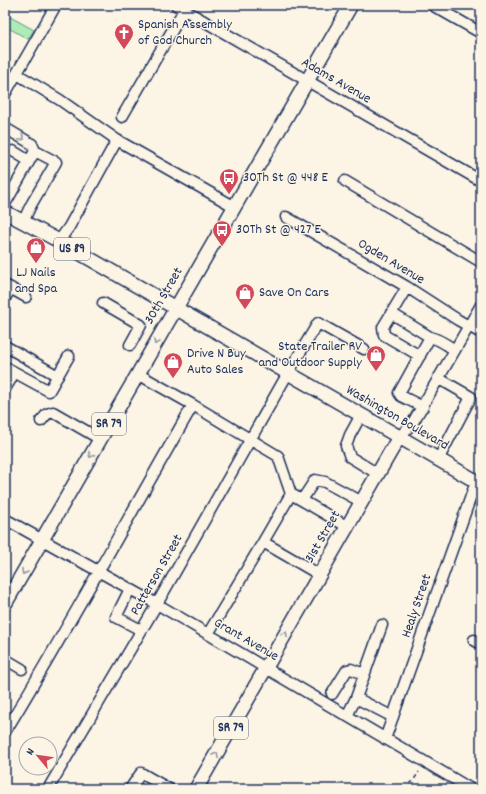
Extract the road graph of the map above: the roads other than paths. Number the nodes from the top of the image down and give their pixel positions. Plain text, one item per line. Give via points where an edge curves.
1 (56, 5) edge
2 (351, 5) edge
3 (432, 5) edge
4 (180, 7) edge
5 (481, 32) edge
6 (17, 74) junction
7 (308, 81) junction
8 (5, 94) edge
9 (122, 117) dead end
10 (5, 128) edge
11 (117, 140) junction
12 (13, 151) tunnel mouth
13 (36, 151) junction
14 (29, 162) junction
15 (345, 181) dead end
16 (481, 181) edge
17 (5, 204) edge
18 (235, 207) junction
19 (5, 212) edge
20 (286, 217) dead end
21 (23, 222) junction
22 (59, 241) junction
23 (481, 262) edge
24 (8, 286) edge
25 (407, 287) junction
26 (26, 297) dead end
27 (5, 298) edge
28 (103, 303) dead end
29 (481, 305) edge
30 (176, 309) junction
31 (391, 313) junction
32 (469, 325) junction
33 (481, 333) edge
34 (430, 337) junction
35 (130, 345) dead end
36 (5, 346) edge
37 (364, 349) dead end
38 (455, 350) junction
39 (69, 356) dead end
40 (420, 356) junction
41 (5, 367) edge
42 (138, 374) junction
43 (288, 374) junction
44 (58, 376) junction
45 (438, 378) junction
46 (11, 379) dead end
47 (5, 389) edge
48 (193, 405) junction
49 (423, 407) junction
50 (361, 415) junction
51 (41, 421) dead end
52 (399, 437) junction
53 (100, 439) junction
54 (250, 440) junction
55 (438, 460) junction
56 (378, 474) junction
57 (480, 483) edge
58 (291, 494) junction
59 (302, 500) junction
60 (362, 502) junction
61 (5, 519) edge
62 (348, 527) junction
63 (42, 540) junction
64 (263, 542) junction
65 (99, 572) junction
66 (320, 575) junction
67 (130, 589) junction
68 (6, 599) edge
69 (157, 604) junction
70 (382, 625) dead end
71 (141, 630) junction
72 (208, 634) junction
73 (5, 659) edge
74 (266, 668) junction
75 (22, 669) dead end
76 (364, 674) junction
77 (332, 694) dead end
78 (356, 698) junction
79 (347, 716) junction
80 (393, 717) junction
81 (5, 732) edge
82 (385, 739) junction
83 (48, 789) edge
84 (130, 789) edge
85 (169, 789) edge
86 (196, 789) edge
87 (471, 789) edge

1 - 6 street
2 - 7 main road, 30th Street / SR 79
3 - 5 street
4 - 7 street, Adams Avenue
4 - 9 street
6 - 8 street
6 - 11 street
7 - 16 street, Adams Avenue
7 - 18 main road, 30th Street / SR 79
10 -> 13 street via 32,144
11 - 18 street
11 - 22 street
12 - 14 street
13 - 14 street
13 - 21 street via 56,162
14 - 17 street
15 - 23 street
18 - 30 main road, 30th Street / SR 79
19 - 21 main road, Washington Boulevard / US 89
20 - 25 street, Ogden Avenue
21 - 22 main road, Washington Boulevard / US 89
22 - 30 main road, Washington Boulevard / US 89
24 - 26 street
24 - 27 street
25 - 31 street
25 - 32 street, Ogden Avenue
28 - 35 street via 141,325
29 - 32 street, 31st Street
30 -> 42 main road, 30th Street / SR 79
30 - 43 main road, Washington Boulevard / US 89
31 - 34 street
31 - 40 street via 383,327 384,335
32 - 33 street, Ogden Avenue
32 - 38 street, 31st Street
34 - 38 street
34 - 40 street
36 - 44 street
37 - 43 street, Patterson Street via 318,323
38 - 45 street, 31st Street
39 - 44 street
40 - 49 street via 399,393
41 - 44 street via 49,391
42 - 48 street
42 - 53 main road, 30th Street / SR 79
43 - 50 main road, Washington Boulevard / US 89
43 - 54 street, Patterson Street
45 - 49 street, 31st Street
45 - 55 street via 472,397
46 - 47 street
48 - 54 street
48 - 65 street
49 - 52 street, 31st Street via 412,424
50 - 52 main road, Washington Boulevard / US 89
50 - 56 street via 346,446 350,457
51 - 53 street via 53,412
52 - 55 main road, Washington Boulevard / US 89
52 - 56 main road, 31st Street / SR 79
53 -> 63 main road, 30th Street / SR 79
54 - 58 street via 278,456
54 - 69 street, Patterson Street
55 - 57 main road, Washington Boulevard / US 89
56 - 60 main road, 31st Street / SR 79
57 - 80 street, Healy Street
58 - 59 street
58 - 64 street
59 - 60 street via 315,480 325,482
59 - 62 street
60 - 62 main road, 31st Street / SR 79
61 - 63 street, Grant Avenue
62 - 66 main road, 31st Street / SR 79
63 - 65 street, Grant Avenue
63 -> 68 main road, 30th Street / SR 79
64 - 66 street
64 - 72 street
65 - 67 street, Grant Avenue
65 - 81 street
74 -> 66 main road, 31st Street / SR 79
67 - 69 street, Grant Avenue
67 - 71 street via 116,617
69 - 71 street, Patterson Street
69 - 72 street, Grant Avenue
70 - 76 street
71 - 83 street, Patterson Street
72 - 74 street, Grant Avenue
73 - 75 street
74 - 79 street, Grant Avenue
86 -> 74 main road, 31st Street / SR 79
76 - 77 street via 347,670
76 - 78 street
78 - 79 street
78 - 80 street
79 - 82 street, Grant Avenue
80 - 82 street, Healy Street
82 - 87 street, Grant Avenue
84 - 85 street via 141,773

